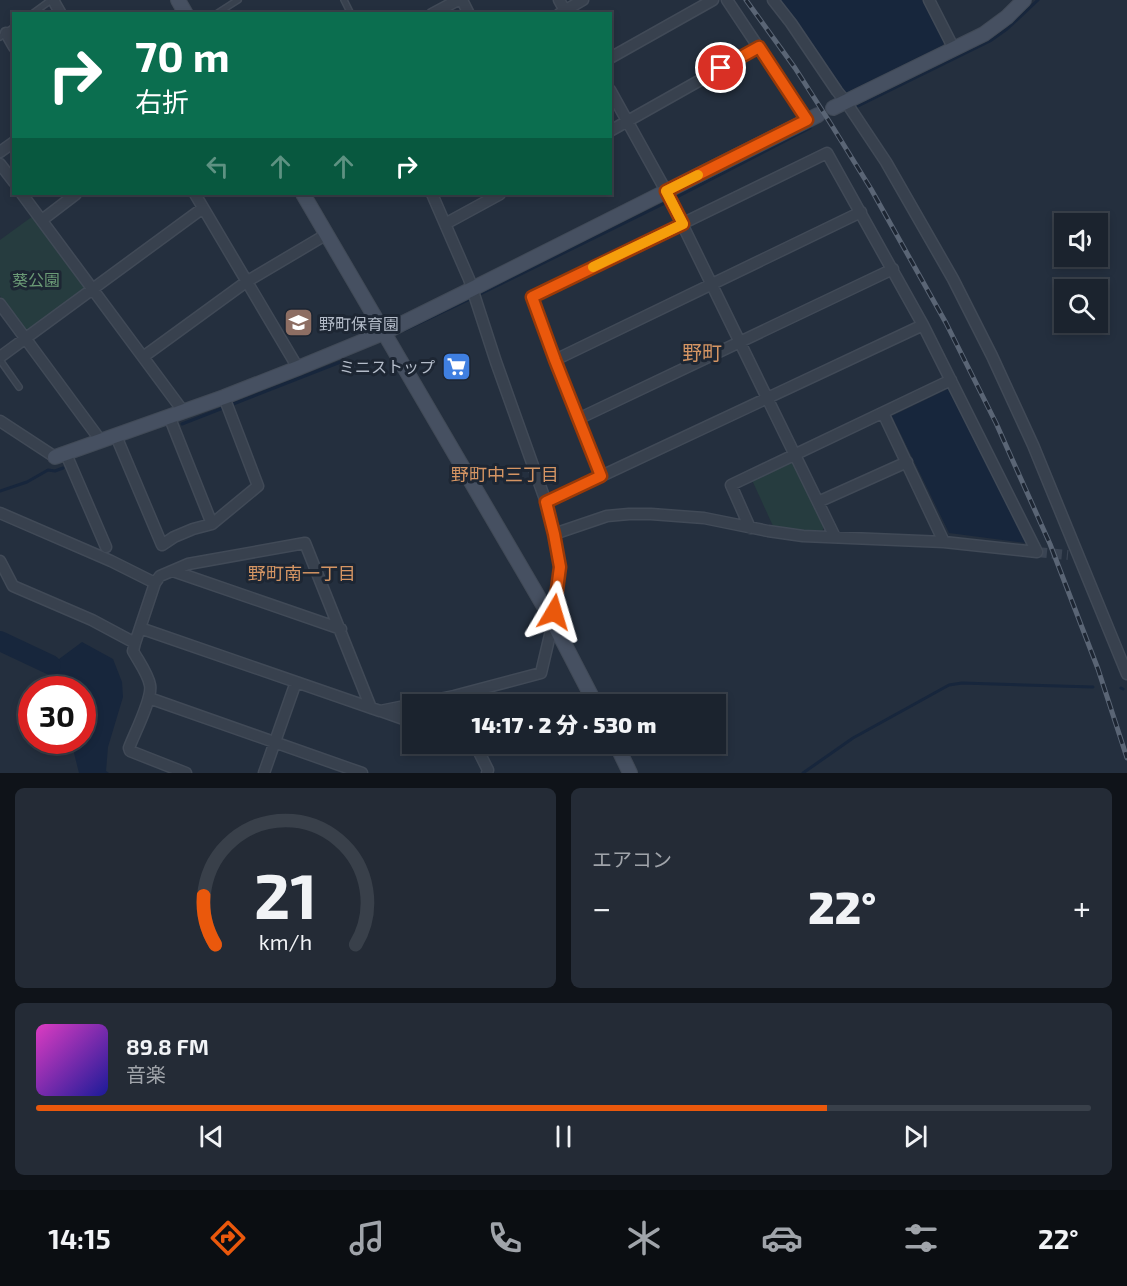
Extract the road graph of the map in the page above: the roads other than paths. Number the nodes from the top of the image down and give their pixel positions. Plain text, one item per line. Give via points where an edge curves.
1 (52, 0) edge
2 (238, 0) edge
3 (460, 0) edge
4 (583, 0) edge
5 (713, 0) edge
6 (727, 0) edge
7 (773, 0) edge
8 (929, 0) edge
9 (1024, 0) edge
10 (563, 9) edge
11 (35, 12) edge
12 (219, 12) edge
13 (436, 12) edge
14 (759, 47) junction
15 (954, 49) junction
16 (612, 57) edge
17 (612, 93) edge
18 (846, 102) junction
19 (833, 108) dead end
20 (812, 118) joint
21 (628, 121) junction
22 (612, 130) edge
23 (0, 164) edge
24 (12, 179) edge
25 (23, 195) edge
26 (75, 195) edge
27 (196, 195) edge
28 (304, 195) edge
29 (432, 195) edge
30 (498, 195) edge
31 (669, 196) junction
32 (203, 208) junction
33 (861, 212) junction
34 (42, 220) junction
35 (445, 224) junction
36 (683, 224) junction
37 (327, 234) junction
38 (893, 269) junction
39 (246, 282) junction
40 (713, 285) junction
41 (94, 289) junction
42 (474, 295) junction
43 (0, 304) edge
44 (923, 325) junction
45 (383, 333) junction
46 (26, 338) junction
47 (740, 341) junction
48 (143, 357) junction
49 (0, 359) edge
50 (555, 360) junction
51 (298, 369) junction
52 (951, 380) junction
53 (19, 387) dead end
54 (224, 398) junction
55 (768, 398) junction
56 (183, 411) junction
57 (883, 413) junction
58 (169, 416) junction
59 (578, 419) junction
60 (0, 421) edge
61 (116, 436) junction
62 (101, 441) junction
63 (795, 454) junction
64 (61, 455) junction
65 (907, 462) junction
66 (601, 476) junction
67 (546, 502) junction
68 (818, 502) junction
69 (0, 513) edge
70 (212, 524) junction
71 (750, 528) junction
72 (554, 534) junction
73 (836, 537) junction
74 (944, 542) junction
75 (106, 546) dead end
76 (0, 561) edge
77 (173, 571) junction
78 (155, 583) junction
79 (552, 622) junction
80 (140, 628) junction
81 (341, 629) junction
82 (135, 644) junction
83 (1127, 674) edge
84 (296, 682) junction
85 (475, 694) edge
86 (590, 694) edge
87 (149, 698) junction
88 (402, 706) edge
89 (376, 709) junction
90 (402, 718) edge
91 (275, 742) junction
92 (480, 754) edge
93 (621, 754) edge
94 (186, 773) edge
95 (264, 773) edge
96 (362, 773) edge
97 (487, 773) edge
98 (630, 773) edge

1 - 11 lane
2 - 12 lane
3 - 13 street
4 - 10 street
5 - 16 street
6 - 14 street
7 - 18 street
8 - 15 street
9 - 15 street via 984,34
14 - 20 street
14 - 21 street
15 - 18 street
17 - 21 street
18 - 19 street
18 - 83 street via 931,238 992,356
20 - 31 street
21 - 22 street
21 - 31 street
23 - 24 street
25 - 34 street
26 - 34 street
27 - 32 street
28 - 37 street
29 - 35 street
30 - 35 street
31 - 36 street
31 - 42 street
32 - 39 street
32 - 41 street
33 - 36 street via 827,153
33 - 38 street
33 - 40 street
34 - 41 street
35 - 42 street
36 - 40 street
36 - 50 street via 532,297
37 - 39 street
37 - 45 street
38 - 44 street
38 - 47 street
39 - 48 street
39 - 51 street
40 - 47 street
40 - 50 street
41 - 46 street
41 - 48 street
42 - 45 street
42 - 67 street
43 - 46 street
44 - 52 street
44 - 55 street
45 - 51 street
45 - 79 street
46 - 49 street
46 - 62 street
47 - 55 street
47 - 59 street
48 - 56 street
49 - 53 lane
50 - 59 street
51 - 54 street
52 - 57 street
52 - 74 street via 1037,552
54 - 56 street
54 - 70 street via 258,486
55 - 63 street
55 - 66 street
56 - 58 street
57 - 63 street
57 - 65 street
58 - 61 street
58 - 70 street
59 - 66 street
60 - 64 street
61 - 62 street
61 - 70 street via 162,545
62 - 64 street
63 - 68 street
63 - 71 street via 731,484
64 - 75 street
65 - 68 street
65 - 74 street
66 - 67 street
67 - 72 street
68 - 73 street
69 - 78 street
71 - 72 street via 704,518 629,514 607,516
71 - 73 street
72 - 79 street via 560,567
73 - 74 street
76 - 82 street via 13,586
77 - 78 street via 160,576
77 - 81 street
77 - 81 street via 188,564 305,543
78 - 80 street
79 - 85 street via 541,673
79 - 86 street
80 - 82 street
80 - 84 street
81 - 89 street
82 - 87 street via 133,651 149,680
84 - 89 street
84 - 91 street
87 - 91 street
87 - 94 street via 130,751
88 - 89 street
89 - 90 street
91 - 95 street
91 - 96 street
92 - 97 street
93 - 98 street

